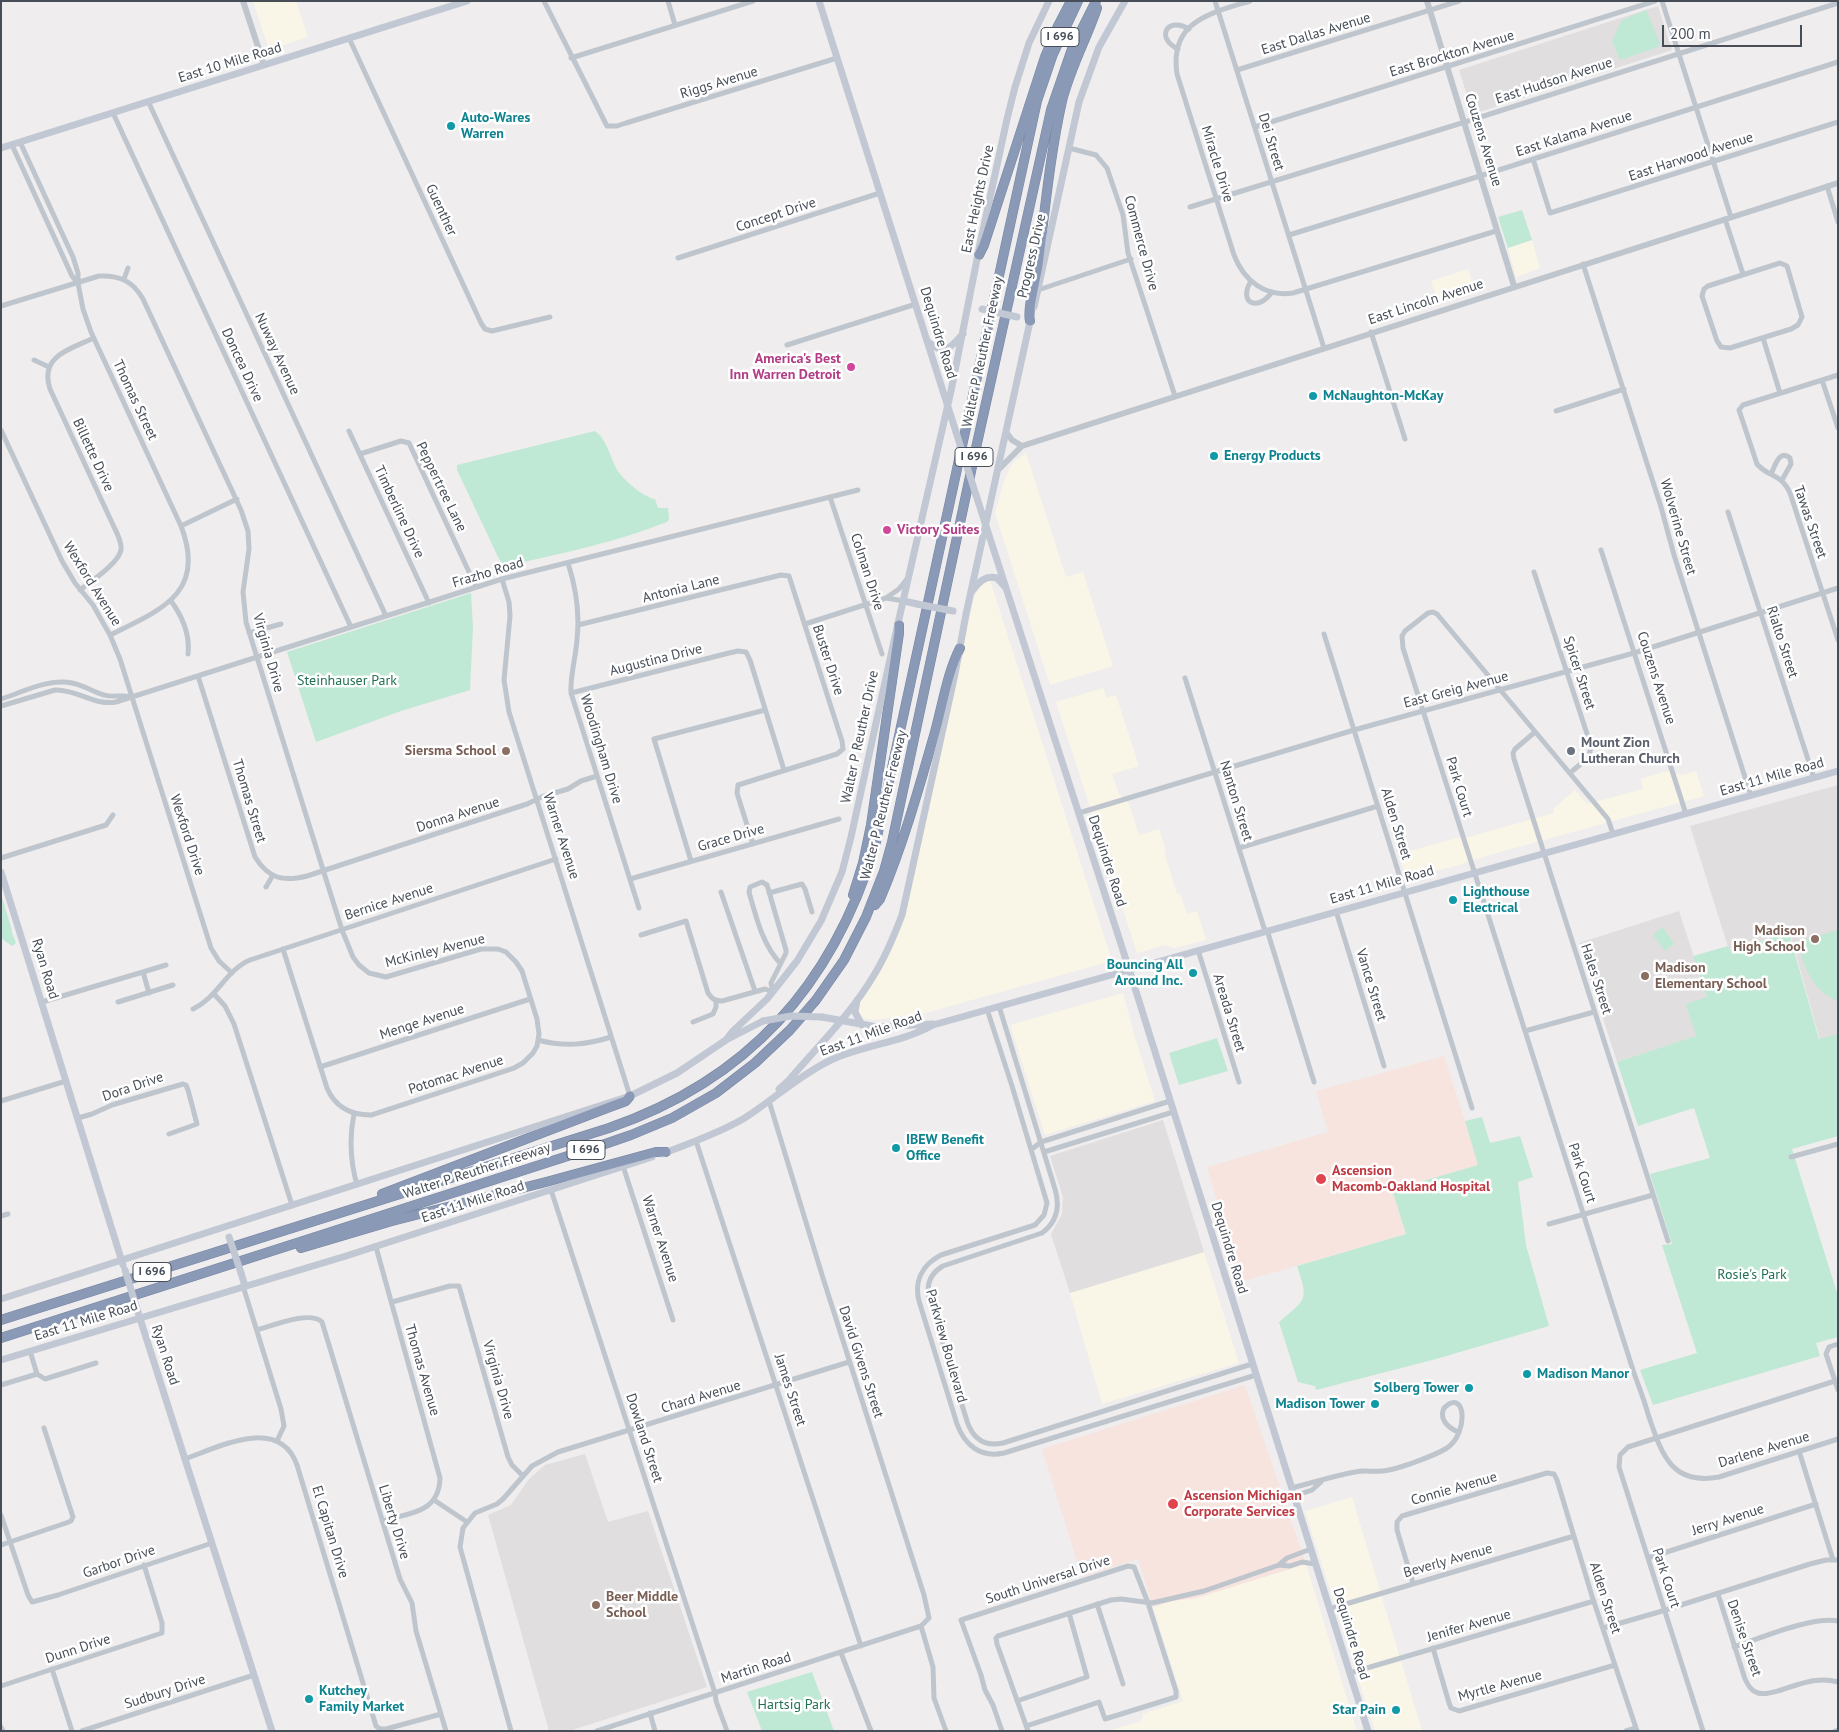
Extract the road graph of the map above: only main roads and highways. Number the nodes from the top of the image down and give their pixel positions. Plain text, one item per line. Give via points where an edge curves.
1 (467, 1) edge
2 (819, 1) edge
3 (1049, 1) edge
4 (1071, 1) edge
5 (1078, 1) edge
6 (1098, 1) edge
7 (1125, 1) edge
8 (1, 148) edge
9 (979, 255) junction
10 (968, 307) junction
11 (1030, 321) junction
12 (964, 334) junction
13 (1026, 337) junction
14 (927, 342) junction
15 (948, 406) junction
16 (986, 524) junction
17 (1007, 591) junction
18 (971, 592) junction
19 (904, 601) junction
20 (966, 614) junction
21 (899, 625) junction
22 (960, 648) junction
23 (1838, 772) edge
24 (1, 872) edge
25 (866, 917) junction
26 (839, 937) junction
27 (1129, 968) junction
28 (857, 999) junction
29 (822, 1017) junction
30 (839, 1020) junction
31 (934, 1024) junction
32 (862, 1025) junction
33 (828, 1034) junction
34 (726, 1040) junction
35 (630, 1096) junction
36 (769, 1101) junction
37 (666, 1152) junction
38 (302, 1225) junction
39 (217, 1230) junction
40 (247, 1260) junction
41 (122, 1261) junction
42 (244, 1286) junction
43 (1, 1299) edge
44 (140, 1318) junction
45 (1, 1320) edge
46 (1, 1338) edge
47 (1, 1360) edge
48 (272, 1731) edge
49 (1368, 1731) edge

1 - 8 main road, East 10 Mile Road
2 - 14 main road, Dequindre Road
3 - 9 main road, East Heights Drive via 1015,87
4 - 9 highway via 1045,56
5 - 26 highway, Walter P Reuther Freeway / I 696 via 1053,54 1037,101 877,837 865,878
6 - 11 highway via 1063,100 1028,315
6 - 25 highway, Walter P Reuther Freeway / I 696 via 1072,49 1051,110 892,842
7 - 11 main road, Progress Drive via 1107,32 1079,102
9 - 10 main road, East Heights Drive
10 - 12 main road, East Heights Drive
10 - 13 main road, bridge via 1017,317 1024,324
11 - 13 main road, Progress Drive
12 - 14 main road via 943,350 937,350
12 - 15 main road, East Heights Drive
13 - 16 main road, Progress Drive
14 - 15 main road, Dequindre Road
15 - 16 main road, Dequindre Road, bridge
15 - 19 main road, Walter P Reuther Drive
16 - 17 main road, Dequindre Road
16 - 18 main road
17 - 18 main road via 999,580 990,577
17 - 27 main road, Dequindre Road
18 - 20 main road
19 - 20 main road, bridge
19 - 21 main road, Walter P Reuther Drive
20 - 22 main road
21 - 26 highway via 871,825
21 - 34 main road, Walter P Reuther Drive via 840,877 809,943 793,966 773,992
22 - 25 highway via 953,662 898,856 880,899
22 - 28 main road via 902,915 884,958
23 - 27 main road, East 11 Mile Road
24 - 41 main road, Ryan Road
25 - 40 highway, Walter P Reuther Freeway / I 696 via 828,984 790,1030 740,1075 698,1104 632,1135
26 - 38 highway, Walter P Reuther Freeway / I 696 via 818,972 780,1020 739,1058 684,1095 617,1125
27 - 31 main road, East 11 Mile Road
27 - 49 main road, Dequindre Road
28 - 30 main road
28 - 32 main road via 855,1012
29 - 30 main road, East 11 Mile Road
29 - 33 main road
29 - 34 main road, East 11 Mile Road, bridge via 791,1016 764,1021
30 - 32 main road, East 11 Mile Road
30 - 33 main road
31 - 32 main road, East 11 Mile Road
31 - 36 main road, East 11 Mile Road via 831,1060
33 - 36 main road
34 - 35 main road, East 11 Mile Road via 677,1073
35 - 38 highway via 626,1101
35 - 39 main road, East 11 Mile Road
36 - 37 main road, East 11 Mile Road via 728,1128
37 - 40 highway via 392,1221 281,1254
37 - 42 main road, East 11 Mile Road via 376,1247
38 - 45 highway, Walter P Reuther Freeway / I 696
39 - 41 main road, East 11 Mile Road
39 - 42 main road, bridge via 226,1232 229,1237
40 - 46 highway, Walter P Reuther Freeway / I 696
41 - 43 main road, East 11 Mile Road
41 - 44 main road, Ryan Road, bridge
42 - 44 main road, East 11 Mile Road
44 - 47 main road, East 11 Mile Road
44 - 48 main road, Ryan Road

